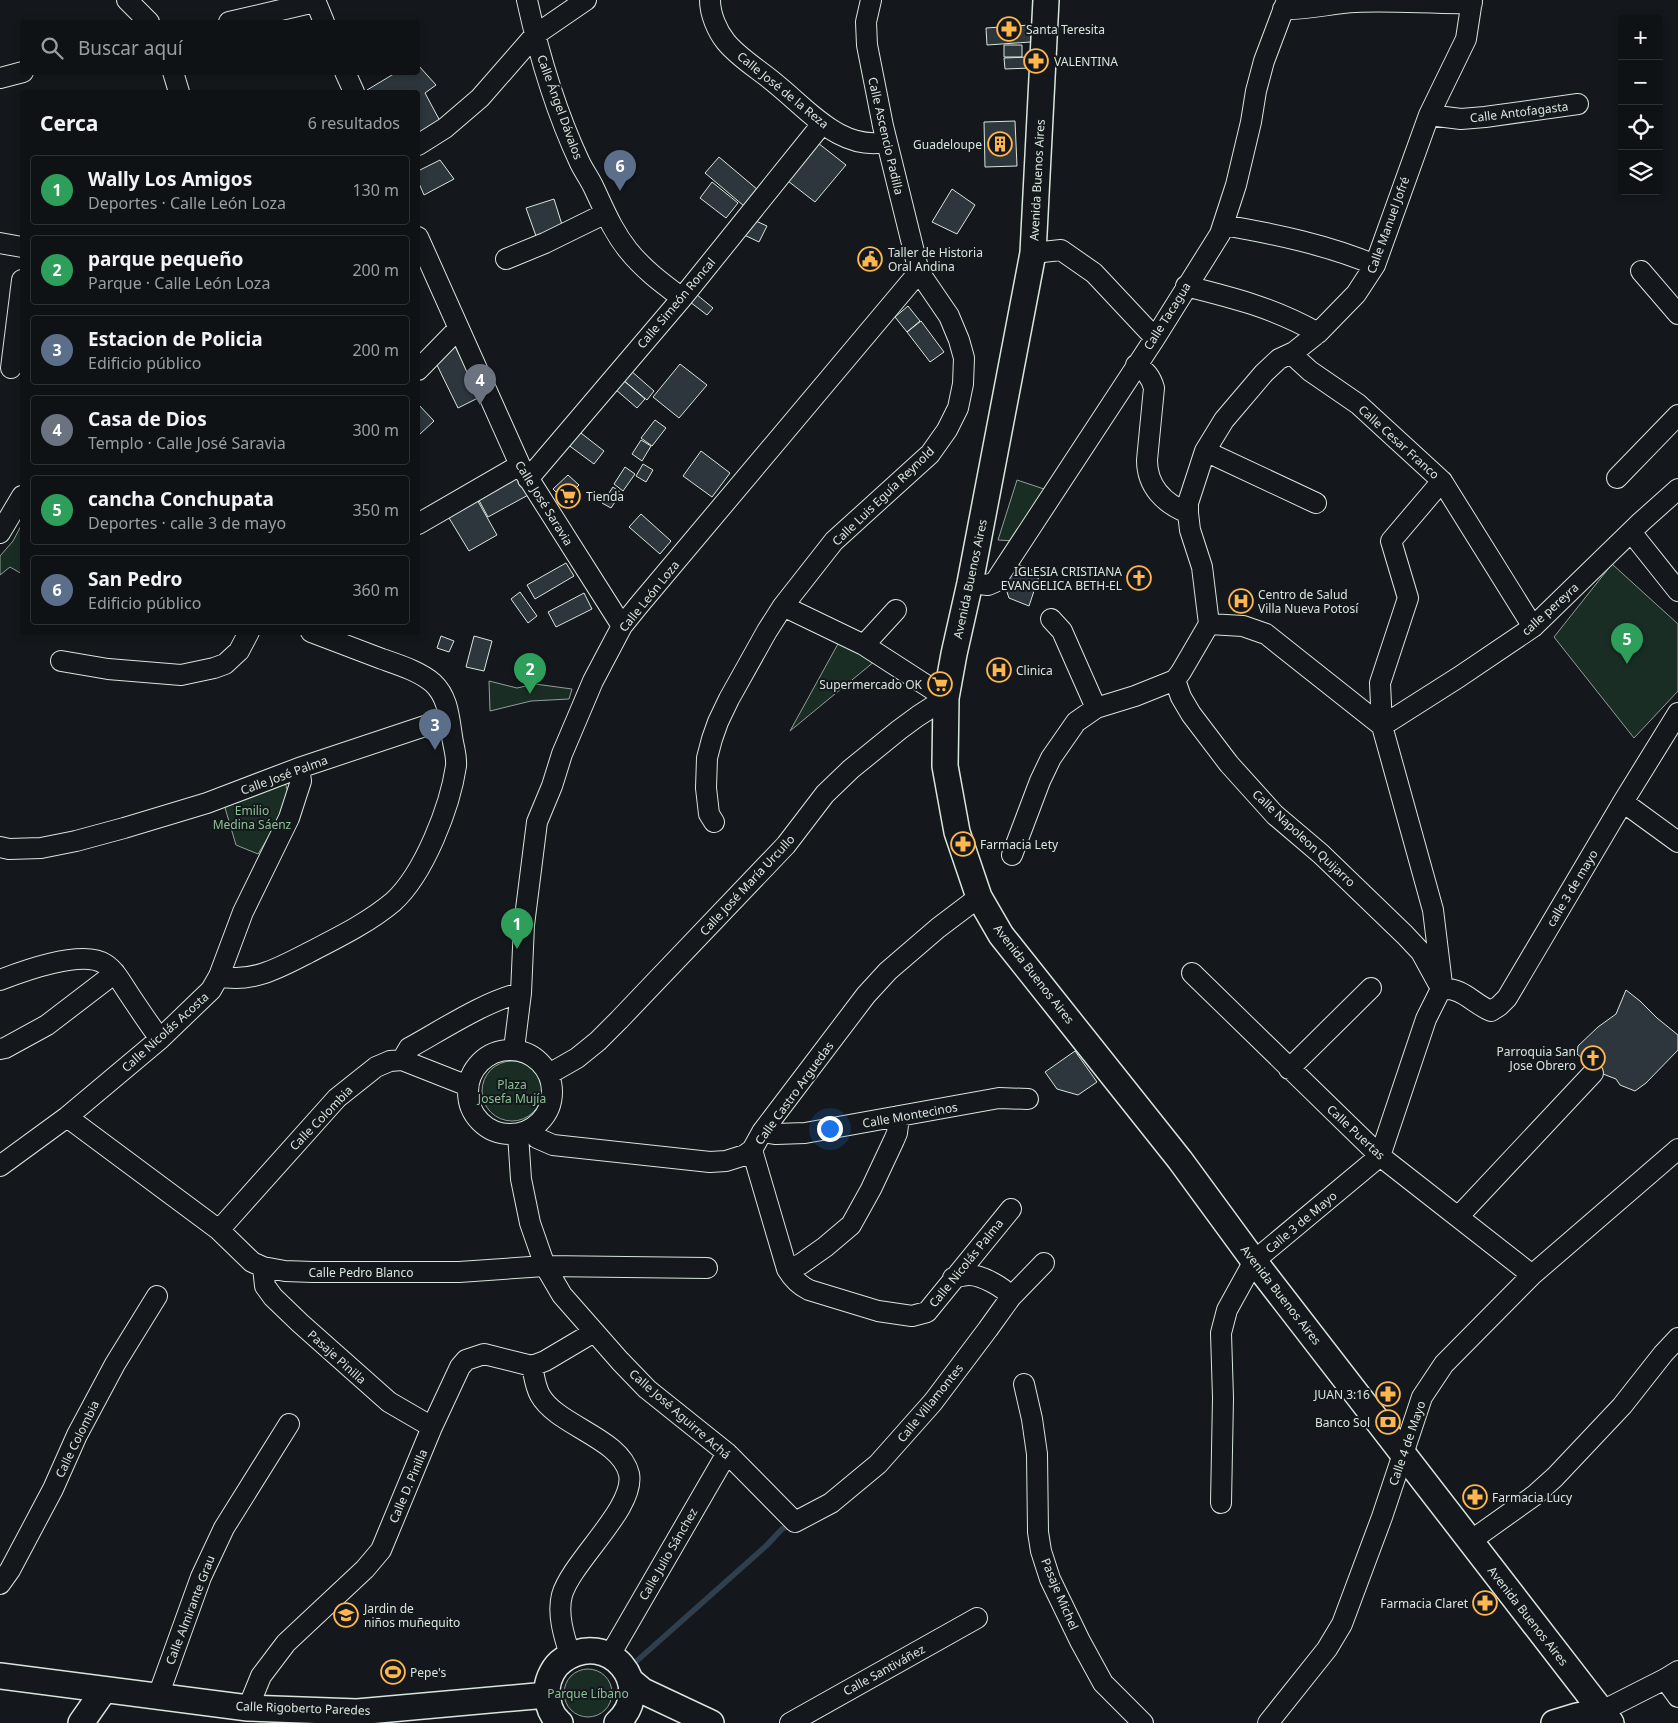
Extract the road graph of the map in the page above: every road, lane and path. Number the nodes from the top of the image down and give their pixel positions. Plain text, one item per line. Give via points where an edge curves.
1 (127, 0) edge
2 (526, 0) edge
3 (586, 0) edge
4 (710, 0) edge
5 (870, 0) edge
6 (1046, 0) edge
7 (315, 1) edge
8 (1472, 1) edge
9 (1285, 5) edge
10 (147, 20) edge
11 (237, 20) edge
12 (323, 20) edge
13 (534, 35) junction
14 (20, 73) edge
15 (174, 75) edge
16 (346, 75) edge
17 (0, 78) edge
18 (178, 90) edge
19 (353, 90) edge
20 (1578, 104) dead end
21 (1429, 115) junction
22 (822, 124) junction
23 (886, 142) junction
24 (420, 144) edge
25 (604, 214) junction
26 (1224, 225) junction
27 (0, 242) edge
28 (420, 242) edge
29 (20, 247) edge
30 (1033, 253) junction
31 (506, 259) dead end
32 (1375, 266) junction
33 (1641, 270) dead end
34 (920, 272) junction
35 (1186, 286) junction
36 (20, 296) edge
37 (682, 298) junction
38 (1678, 314) edge
39 (458, 329) junction
40 (1318, 333) junction
41 (1155, 338) junction
42 (1294, 352) junction
43 (1136, 365) junction
44 (11, 366) edge
45 (420, 368) edge
46 (1678, 415) edge
47 (1205, 451) junction
48 (524, 472) junction
49 (1617, 478) dead end
50 (1442, 481) junction
51 (1678, 489) edge
52 (20, 498) edge
53 (20, 500) edge
54 (1316, 503) dead end
55 (0, 505) edge
56 (1188, 513) junction
57 (420, 523) edge
58 (1632, 532) junction
59 (0, 533) edge
60 (970, 583) junction
61 (1678, 591) edge
62 (783, 606) junction
63 (896, 610) dead end
64 (1051, 619) dead end
65 (1209, 624) junction
66 (622, 626) junction
67 (1533, 627) junction
68 (247, 635) edge
69 (319, 635) edge
70 (864, 645) junction
71 (61, 661) dead end
72 (1175, 680) junction
73 (946, 698) junction
74 (1096, 708) junction
75 (1677, 717) edge
76 (449, 718) junction
77 (1382, 726) junction
78 (299, 768) junction
79 (1622, 802) junction
80 (714, 822) dead end
81 (1678, 842) edge
82 (0, 847) edge
83 (1012, 855) dead end
84 (979, 897) junction
85 (115, 973) junction
86 (1192, 973) dead end
87 (219, 976) junction
88 (0, 980) edge
89 (1371, 988) dead end
90 (1441, 989) junction
91 (521, 993) junction
92 (160, 1039) junction
93 (0, 1049) edge
94 (514, 1049) junction
95 (402, 1060) junction
96 (1289, 1069) junction
97 (1593, 1073) dead end
98 (549, 1074) junction
99 (468, 1086) junction
100 (1028, 1099) dead end
101 (899, 1116) junction
102 (67, 1117) junction
103 (524, 1131) junction
104 (762, 1132) junction
105 (1678, 1149) edge
106 (752, 1150) junction
107 (1380, 1156) junction
108 (0, 1166) edge
109 (1011, 1209) dead end
110 (1458, 1217) junction
111 (219, 1230) junction
112 (1254, 1261) junction
113 (1044, 1263) dead end
114 (545, 1266) junction
115 (263, 1267) junction
116 (707, 1268) dead end
117 (787, 1269) junction
118 (1532, 1275) junction
119 (953, 1278) junction
120 (157, 1296) dead end
121 (1011, 1297) junction
122 (594, 1332) junction
123 (1678, 1338) edge
124 (532, 1366) junction
125 (1024, 1384) dead end
126 (289, 1424) dead end
127 (432, 1427) junction
128 (1403, 1452) junction
129 (727, 1453) junction
130 (1221, 1502) dead end
131 (796, 1522) joint
132 (1469, 1542) junction
133 (3, 1574) edge
134 (977, 1618) dead end
135 (570, 1655) junction
136 (610, 1655) junction
137 (1671, 1675) edge
138 (0, 1676) edge
139 (104, 1690) junction
140 (636, 1691) junction
141 (547, 1695) junction
142 (158, 1696) junction
143 (1678, 1697) edge
144 (248, 1708) junction
145 (358, 1717) edge
146 (1607, 1717) edge
147 (81, 1723) edge
148 (560, 1723) edge
149 (617, 1723) edge
150 (711, 1723) edge
151 (790, 1723) edge
152 (1143, 1723) edge
153 (1268, 1723) edge
154 (1554, 1723) edge

1 - 10 street
2 - 13 street, Calle Ángel Dávalos
3 - 13 street
4 - 22 street, Calle José de la Reza via 714,18 726,42
5 - 23 street, Calle Ascencio Padilla via 866,22 867,45
6 - 30 main road, Avenida Buenos Aires
7 - 11 street
7 - 12 street
8 - 9 street via 1435,4 1355,2 1303,10
8 - 21 street, Calle Manuel Jofré via 1466,40
9 - 26 street, Calle Tacagua via 1264,61
13 - 24 street via 480,98 445,128
13 - 25 street, Calle Ángel Dávalos via 562,119
14 - 17 street
15 - 18 street
16 - 19 street
20 - 21 street, Calle Antofagasta via 1485,117
21 - 32 street, Calle Manuel Jofré
22 - 23 street, Calle José de la Reza via 857,142
22 - 37 street, Calle Simeón Roncal
23 - 34 street, Calle Ascencio Padilla
25 - 31 street
25 - 37 street, Calle Ángel Dávalos via 628,251
26 - 32 street via 1274,234 1353,256
26 - 35 street, Calle Tacagua
27 - 29 street
28 - 39 street, Calle José Saravia
30 - 41 street via 1061,250 1094,273
30 - 60 main road, Avenida Buenos Aires
32 - 40 street, Calle Manuel Jofré via 1356,294
33 - 38 street
34 - 62 street, Calle Luis Eguía Reynold via 950,316 960,340 964,358 958,408 930,454 834,541
34 - 66 street, Calle León Loza
35 - 40 street via 1259,305
35 - 41 street, Calle Tacagua
36 - 44 street
37 - 48 street, Calle Simeón Roncal
39 - 45 street
39 - 48 street, Calle José Saravia
40 - 42 street, Calle Manuel Jofré
41 - 43 street, Calle Tacagua
42 - 47 street, Calle Manuel Jofré via 1279,359 1264,373 1224,420
42 - 50 street, Calle Cesar Franco via 1310,371 1358,404
43 - 56 street via 1152,379 1154,388 1147,460 1151,482 1166,502
43 - 60 street, Calle Tacagua via 995,582 988,585
46 - 49 street
47 - 54 street
47 - 56 street, Calle Manuel Jofré via 1188,503
48 - 57 street, Calle Simeón Roncal
48 - 66 street, Calle José Saravia
50 - 67 street, Calle Cesar Franco
50 - 77 street via 1391,541 1408,598 1380,682
51 - 58 street, calle pereyra
52 - 55 street
53 - 59 street
56 - 65 street, Calle Manuel Jofré via 1202,567
58 - 61 street
58 - 67 street, calle pereyra
60 - 73 main road, Avenida Buenos Aires
62 - 70 street
62 - 80 street, Calle Luis Eguía Reynold via 729,699 712,739 707,758 706,788 709,814
63 - 70 street
64 - 74 street via 1062,631
65 - 72 street
65 - 77 street via 1243,626 1266,634
66 - 91 street, Calle León Loza via 593,681 537,822 524,924
67 - 77 street, calle pereyra
68 - 71 street via 239,651 225,664 181,675
69 - 76 street via 423,676 440,692
70 - 73 street
72 - 74 street
72 - 90 street, Calle Napoleon Quijarro via 1191,714 1229,764 1275,815 1322,854 1405,935 1421,952
73 - 84 main road, Avenida Buenos Aires via 944,766 957,832
73 - 98 street, Calle José María Urcullo via 918,716 825,794 786,845 619,1020 577,1058
74 - 83 street via 1076,722 1051,758
75 - 79 street, calle 3 de mayo
76 - 78 street, Calle José Palma
76 - 87 street via 456,764 443,816 421,864 394,901 373,917 282,966 257,976
77 - 90 street via 1433,910
78 - 82 street, Calle José Palma via 207,803 76,842 41,848
78 - 87 street, Calle Nicolás Acosta via 301,781 289,818 243,912
79 - 81 street
79 - 90 street, calle 3 de mayo via 1503,1003 1493,1011 1488,1010 1456,990
84 - 104 street, Calle Castro Arguedas via 882,977
84 - 112 main road, Avenida Buenos Aires via 1001,935 1180,1160
85 - 88 street via 104,963 80,959 53,962
85 - 92 street
85 - 93 street via 47,1025
86 - 96 street, Calle Puertas
87 - 92 street, Calle Nicolás Acosta via 211,990
89 - 96 street
90 - 107 street via 1426,1019
91 - 94 street, Calle León Loza
91 - 95 street via 487,1005 409,1048
92 - 102 street, Calle Nicolás Acosta
94 - 98 street via 540,1061
94 - 99 street via 491,1054 480,1062
95 - 99 street
95 - 111 street, Calle Colombia via 376,1067 337,1098
96 - 107 street, Calle Puertas
97 - 110 street
98 - 103 street via 553,1097 549,1110 541,1121
99 - 103 street via 472,1112 480,1122 504,1134
100 - 101 street, Calle Montecinos via 999,1098
101 - 104 street, Calle Montecinos via 805,1133
101 - 117 street via 894,1140 851,1225 801,1264
102 - 108 street, Calle Nicolás Acosta
102 - 111 street, Calle Pedro Blanco
103 - 106 street, Calle Castro Arguedas via 552,1145 710,1162 736,1158
103 - 114 street, Calle José Aguirre Achá via 521,1179 530,1223
104 - 106 street, Calle Castro Arguedas
105 - 118 street, Calle 4 de Mayo
106 - 117 street, Calle Nicolás Palma
107 - 110 street, Calle Puertas
107 - 112 street, Calle 3 de Mayo
109 - 119 street, Calle Nicolás Palma
110 - 118 street, Calle Puertas
111 - 115 street, Calle Pedro Blanco via 252,1262
112 - 128 main road, Avenida Buenos Aires
112 - 130 street, Calle 3 de Mayo via 1227,1310 1221,1334 1224,1398
113 - 121 street, Calle Villamontes
114 - 115 street, Calle Pedro Blanco via 459,1272 313,1272
114 - 116 street, Calle Pedro Blanco
114 - 122 street, Calle José Aguirre Achá via 562,1295
115 - 127 street, Pasaje Pinilla via 269,1291 300,1324 389,1402
117 - 119 street, Calle Nicolás Palma via 799,1285 809,1290 878,1311 912,1316 927,1312
118 - 128 street, Calle 4 de Mayo via 1444,1364 1422,1397
119 - 121 street via 976,1276 1006,1290
120 - 133 street, Calle Colombia via 115,1364 53,1489
121 - 131 street, Calle Villamontes via 933,1402 878,1464 831,1503
122 - 124 street
122 - 129 street, Calle José Aguirre Achá via 647,1389
123 - 132 street via 1622,1406 1555,1477
124 - 127 street, Calle D. Pinilla via 484,1354 466,1360
124 - 135 street via 536,1386 545,1402 568,1421 603,1442 624,1462 630,1475 628,1491 617,1512 568,1579 562,1596 560,1614
125 - 152 street, Pasaje Michel via 1037,1454 1038,1532 1050,1579 1104,1683
126 - 142 street, Calle Almirante Grau via 224,1528 200,1577
127 - 144 street, Calle D. Pinilla via 381,1550 366,1569 286,1643 261,1676
128 - 132 main road, Avenida Buenos Aires
128 - 153 street, Calle 4 de Mayo via 1342,1624 1327,1649
129 - 131 street, Calle José Aguirre Achá
129 - 136 street, Calle Julio Sánchez
132 - 146 main road, Avenida Buenos Aires
134 - 151 street, Calle Santiváñez
135 - 136 main road via 596,1650
135 - 141 main road via 552,1671
136 - 140 main road via 626,1670
137 - 143 street
137 - 146 street
138 - 139 main road, Calle Rigoberto Paredes
139 - 142 main road, Calle Rigoberto Paredes
139 - 147 main road
140 - 149 main road
140 - 150 main road
141 - 145 main road, Calle Rigoberto Paredes
141 - 148 main road via 550,1708
142 - 144 main road, Calle Rigoberto Paredes
144 - 145 main road, Calle Rigoberto Paredes
146 - 154 main road via 1577,1716

